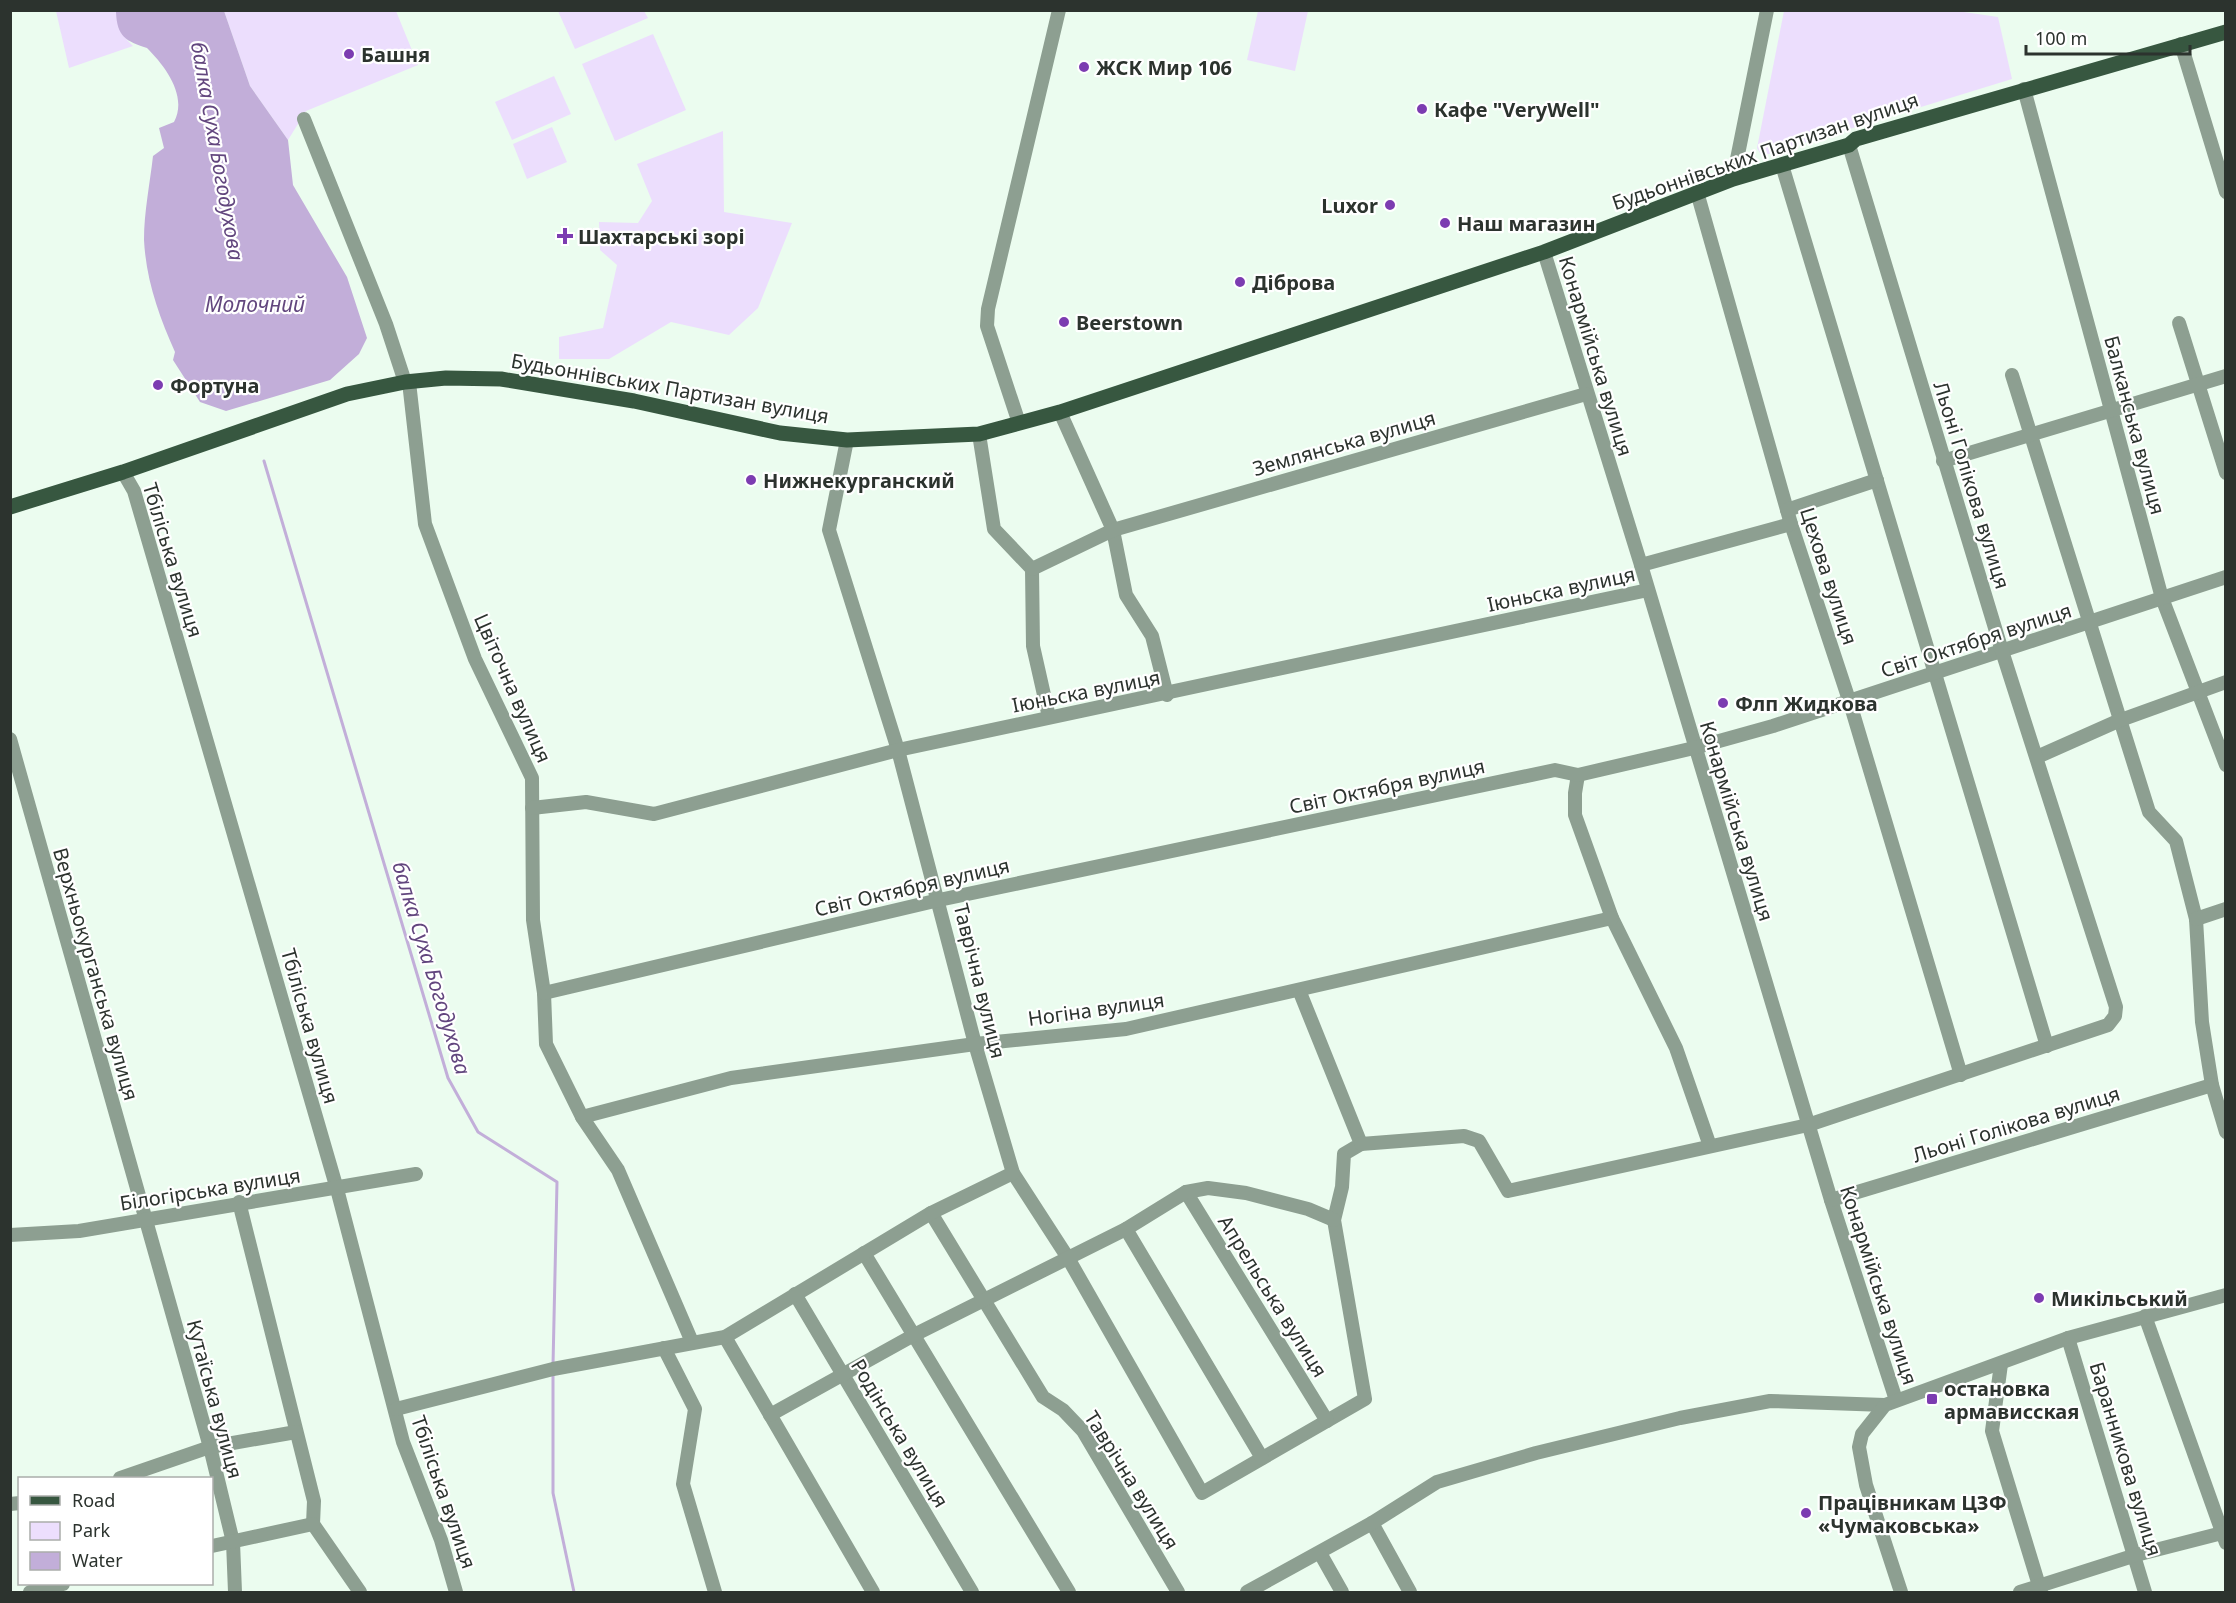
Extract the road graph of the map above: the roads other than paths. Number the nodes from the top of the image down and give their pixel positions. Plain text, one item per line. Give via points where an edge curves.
1 (1059, 10) edge
2 (1767, 10) edge
3 (2226, 32) edge
4 (2181, 44) junction
5 (2024, 89) junction
6 (304, 119) dead end
7 (1849, 145) junction
8 (1782, 165) junction
9 (1733, 179) junction
10 (1696, 192) junction
11 (2226, 192) edge
12 (1544, 252) junction
13 (2180, 323) dead end
14 (2012, 375) dead end
15 (2226, 376) edge
16 (407, 382) junction
17 (2199, 384) junction
18 (1586, 394) junction
19 (1060, 412) junction
20 (2111, 413) junction
21 (1019, 423) junction
22 (979, 434) junction
23 (2031, 435) junction
24 (847, 440) junction
25 (1943, 460) junction
26 (123, 472) junction
27 (2226, 473) edge
28 (1877, 480) junction
29 (10, 507) edge
30 (1787, 510) junction
31 (1791, 524) junction
32 (1113, 530) junction
33 (1641, 565) junction
34 (1032, 569) junction
35 (2226, 577) edge
36 (1648, 590) junction
37 (2162, 598) junction
38 (2089, 623) junction
39 (2002, 651) junction
40 (1935, 674) junction
41 (2226, 682) edge
42 (2196, 691) junction
43 (1167, 695) junction
44 (1850, 702) junction
45 (1049, 717) junction
46 (2118, 721) junction
47 (10, 740) edge
48 (1694, 748) junction
49 (898, 750) junction
50 (2037, 757) junction
51 (2226, 765) edge
52 (1578, 775) junction
53 (532, 808) junction
54 (939, 900) junction
55 (2226, 909) edge
56 (1612, 918) junction
57 (2196, 919) junction
58 (1299, 990) junction
59 (544, 993) junction
60 (975, 1044) junction
61 (2047, 1046) junction
62 (1961, 1075) junction
63 (2212, 1085) junction
64 (582, 1117) junction
65 (1808, 1125) junction
66 (2225, 1132) edge
67 (1361, 1144) junction
68 (1710, 1146) junction
69 (1013, 1173) junction
70 (416, 1174) dead end
71 (337, 1188) junction
72 (1186, 1192) junction
73 (1831, 1200) junction
74 (239, 1202) junction
75 (931, 1213) junction
76 (144, 1218) junction
77 (1334, 1220) junction
78 (1126, 1229) junction
79 (10, 1235) edge
80 (864, 1253) junction
81 (1068, 1258) junction
82 (795, 1294) junction
83 (2226, 1294) edge
84 (983, 1300) junction
85 (2145, 1316) junction
86 (914, 1335) junction
87 (724, 1337) junction
88 (2068, 1338) junction
89 (692, 1342) junction
90 (664, 1348) junction
91 (2001, 1364) junction
92 (843, 1375) junction
93 (1890, 1402) junction
94 (396, 1409) junction
95 (770, 1415) junction
96 (1327, 1421) junction
97 (296, 1432) junction
98 (210, 1447) junction
99 (1262, 1458) junction
100 (126, 1477) edge
101 (1372, 1523) junction
102 (313, 1524) junction
103 (2225, 1536) edge
104 (233, 1542) junction
105 (213, 1546) edge
106 (1320, 1553) junction
107 (2136, 1555) junction
108 (57, 1588) edge
109 (2040, 1589) edge
110 (1257, 1590) edge
111 (30, 1593) edge
112 (235, 1593) edge
113 (360, 1593) edge
114 (456, 1593) edge
115 (715, 1593) edge
116 (873, 1593) edge
117 (972, 1593) edge
118 (1070, 1593) edge
119 (1178, 1593) edge
120 (1342, 1593) edge
121 (1410, 1593) edge
122 (1901, 1593) edge
123 (2020, 1593) edge
124 (2145, 1593) edge

1 - 21 street via 988,309 987,326
2 - 9 street
3 - 4 main road, Будьоннівських Партизан вулиця
4 - 5 main road, Будьоннівських Партизан вулиця
4 - 11 street
5 - 7 main road, Будьоннівських Партизан вулиця via 1856,139
5 - 20 street, Балканська вулиця
6 - 16 street, Цвiточна вулиця
7 - 8 main road, Будьоннівських Партизан вулиця
7 - 25 street, Льоні Голікова вулиця
8 - 9 main road, Будьоннівських Партизан вулиця
8 - 28 street
9 - 10 main road, Будьоннівських Партизан вулиця
10 - 12 main road, Будьоннівських Партизан вулиця
10 - 30 street, Цехова вулиця
12 - 18 street, Конармійська вулиця
12 - 19 main road, Будьоннівських Партизан вулиця
13 - 17 street
14 - 23 street
15 - 17 street
16 - 24 main road, Будьоннівських Партизан вулиця via 501,379 780,433
16 - 26 main road, Будьоннівських Партизан вулиця via 337,397
16 - 53 street, Цвiточна вулиця via 425,524 475,659 532,778
17 - 20 street
17 - 27 street
18 - 32 street, Землянська вулиця
18 - 33 street, Конармійська вулиця
19 - 21 main road, Будьоннівських Партизан вулиця
19 - 32 street
20 - 23 street
20 - 37 street, Балканська вулиця
21 - 22 main road, Будьоннівських Партизан вулиця
22 - 24 main road, Будьоннівських Партизан вулиця
22 - 34 street via 994,529
23 - 25 street
23 - 38 street
24 - 49 street, Таврічна вулиця via 829,530
25 - 39 street, Льоні Голікова вулиця
26 - 29 main road, Будьоннівських Партизан вулиця
26 - 71 street, Тбіліська вулиця via 134,491
28 - 30 street
28 - 40 street
30 - 31 street, Цехова вулиця
31 - 33 street
31 - 44 street, Цехова вулиця
32 - 34 street, Землянська вулиця
32 - 43 street via 1126,595 1152,636
33 - 36 street, Конармійська вулиця
34 - 45 street via 1033,646
35 - 37 street, Світ Октября вулиця
36 - 43 street, Iюньска вулиця
36 - 48 street, Конармійська вулиця
37 - 38 street, Світ Октября вулиця
37 - 42 street, Балканська вулиця
38 - 39 street, Світ Октября вулиця
38 - 46 street
39 - 40 street, Світ Октября вулиця
39 - 50 street, Льоні Голікова вулиця
40 - 44 street, Світ Октября вулиця
40 - 61 street
41 - 42 street
42 - 46 street
42 - 51 street, Балканська вулиця
43 - 45 street, Iюньска вулиця
44 - 48 street, Світ Октября вулиця
44 - 62 street, Цехова вулиця
45 - 49 street, Iюньска вулиця
46 - 50 street
46 - 57 street via 2149,812 2176,841
47 - 76 street, Верхньокурганська вулиця
48 - 52 street, Світ Октября вулиця
48 - 65 street, Конармійська вулиця
49 - 53 street, Iюньска вулиця via 654,814 586,802
49 - 54 street, Таврічна вулиця
50 - 61 street, Льоні Голікова вулиця via 2116,1007 2108,1024
52 - 54 street, Світ Октября вулиця via 1555,770
52 - 56 street via 1575,815
53 - 59 street, Цвiточна вулиця via 533,920
54 - 59 street, Світ Октября вулиця
54 - 60 street, Таврічна вулиця
55 - 57 street
56 - 58 street, Ногіна вулиця
56 - 68 street via 1676,1048
57 - 63 street via 2202,1022
58 - 60 street, Ногіна вулиця via 1126,1029
58 - 67 street
59 - 64 street, Цвiточна вулиця via 546,1044
60 - 64 street, Ногіна вулиця via 731,1078
60 - 69 street, Таврічна вулиця
61 - 62 street
62 - 65 street
63 - 66 street
63 - 73 street, Льоні Голікова вулиця
64 - 89 street, Цвiточна вулиця via 618,1170
65 - 68 street
65 - 73 street, Конармійська вулиця
67 - 68 street via 1464,1136 1479,1141 1508,1191
67 - 77 street via 1344,1154
69 - 75 street
69 - 81 street, Таврічна вулиця
70 - 71 street, Білогірська вулиця
71 - 74 street, Білогірська вулиця
71 - 94 street, Тбіліська вулиця
72 - 77 street via 1208,1188 1246,1193
72 - 78 street
72 - 96 street, Апрельська вулиця
73 - 93 street, Конармійська вулиця
74 - 76 street, Білогірська вулиця
74 - 97 street
75 - 80 street
75 - 84 street, Таврічна вулиця
76 - 79 street, Білогірська вулиця via 79,1231
76 - 98 street, Кутаїська вулиця
77 - 96 street via 1365,1399
78 - 81 street
78 - 99 street
80 - 82 street
80 - 86 street
81 - 84 street
81 - 99 street, Таврічна вулиця via 1203,1493
82 - 87 street
82 - 92 street, Родінська вулиця
83 - 85 street
84 - 86 street
84 - 119 street, Таврічна вулиця via 1043,1397 1063,1410 1083,1431
85 - 88 street
85 - 103 street
86 - 92 street
86 - 118 street
87 - 89 street
87 - 95 street
88 - 91 street
88 - 107 street, Баранникова вулиця
89 - 90 street
90 - 94 street via 553,1369
90 - 115 street via 695,1409 682,1484
91 - 93 street
91 - 109 street via 1992,1431
92 - 95 street
92 - 117 street, Родінська вулиця
93 - 101 street via 1770,1401 1680,1418 1437,1482
93 - 122 street via 1862,1434 1859,1447 1866,1485
94 - 114 street, Тбіліська вулиця via 403,1442 441,1540
95 - 116 street
96 - 99 street
97 - 98 street
97 - 102 street via 314,1502
98 - 100 street
98 - 104 street, Кутаїська вулиця
101 - 106 street
101 - 121 street
102 - 104 street
102 - 113 street
103 - 107 street
104 - 105 street
104 - 112 street, Кутаїська вулиця
106 - 110 street
106 - 120 street
107 - 109 street
107 - 124 street, Баранникова вулиця
108 - 111 street
109 - 123 street

